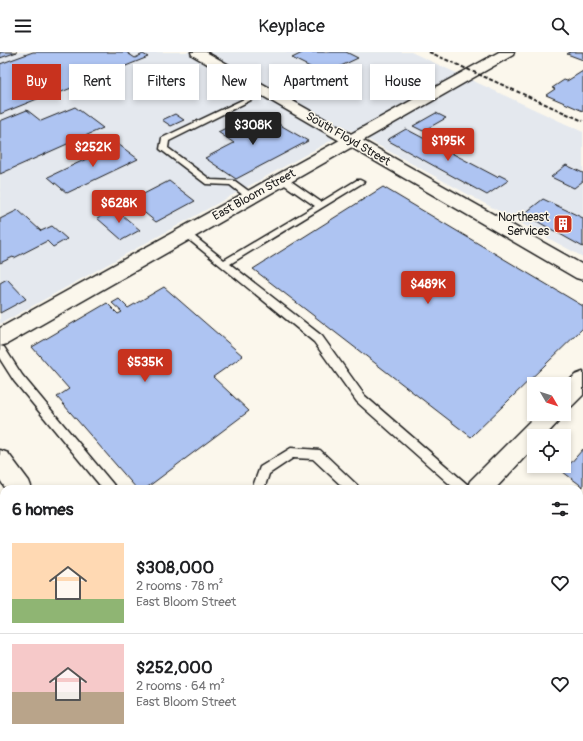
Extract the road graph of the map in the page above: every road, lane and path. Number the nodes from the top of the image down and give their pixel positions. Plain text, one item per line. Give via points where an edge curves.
1 (197, 52) edge
2 (508, 52) edge
3 (265, 91) junction
4 (351, 141) junction
5 (282, 180) junction
6 (360, 182) dead end
7 (251, 197) junction
8 (321, 206) junction
9 (186, 234) junction
10 (224, 264) junction
11 (583, 273) edge
12 (0, 338) edge
13 (0, 350) edge
14 (583, 381) edge
15 (571, 393) edge
16 (543, 421) edge
17 (0, 460) edge
18 (17, 485) edge
19 (108, 485) edge
20 (259, 485) edge
21 (349, 485) edge
22 (459, 485) edge
23 (483, 485) edge

1 - 3 main road, South Floyd Street
2 - 4 main road, East Bloom Street
3 - 4 main road, South Floyd Street
3 - 7 lane via 165,140 164,149 209,182 232,183
4 - 5 main road, East Bloom Street
4 - 11 main road, South Floyd Street
5 - 7 main road, East Bloom Street
5 - 8 lane
6 - 8 lane
7 - 9 main road, East Bloom Street
8 - 10 lane
9 - 10 lane
9 - 12 main road, East Bloom Street
10 - 22 lane via 318,339 361,398
13 - 19 lane via 18,378
14 - 15 main road
16 - 23 main road
17 - 18 main road
20 - 21 lane via 264,471 291,453 316,454

